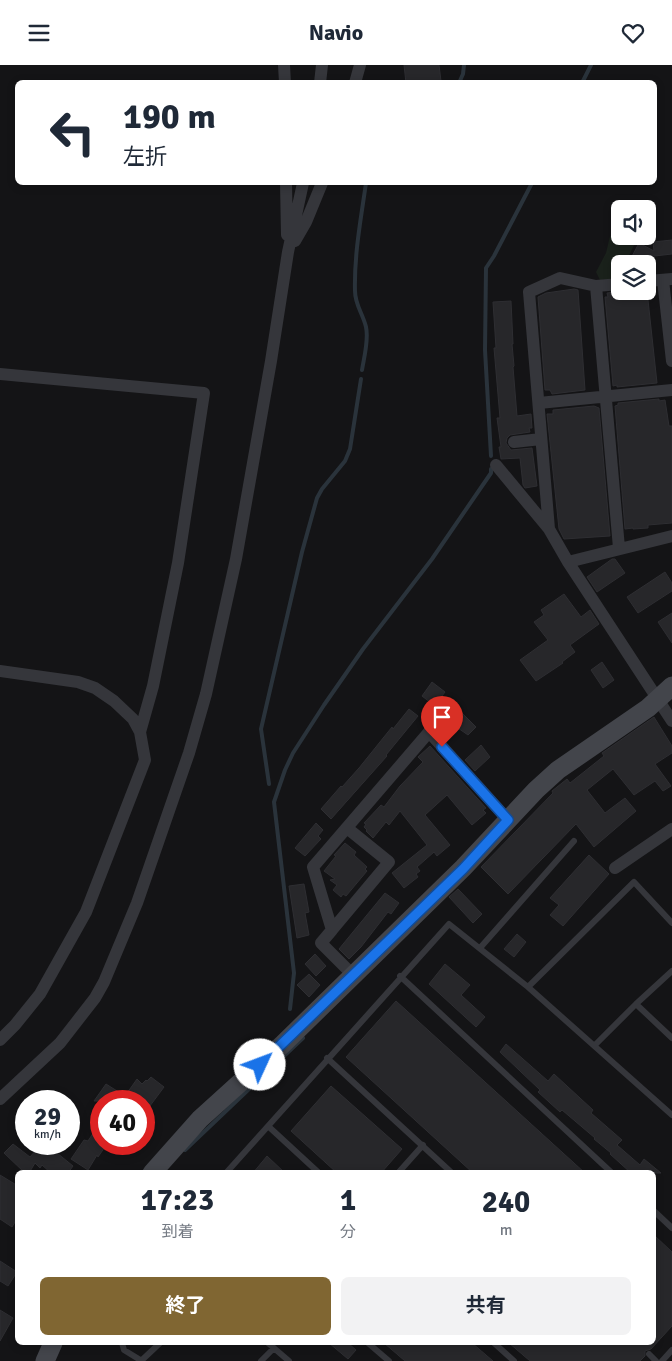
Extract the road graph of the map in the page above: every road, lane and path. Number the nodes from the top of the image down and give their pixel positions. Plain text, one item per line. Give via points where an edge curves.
1 (284, 65) edge
2 (322, 65) edge
3 (360, 65) edge
4 (285, 80) edge
5 (320, 80) edge
6 (355, 80) edge
7 (286, 185) edge
8 (303, 185) edge
9 (321, 185) edge
10 (288, 252) junction
11 (668, 279) edge
12 (611, 285) edge
13 (596, 286) junction
14 (672, 361) edge
15 (0, 374) edge
16 (672, 390) edge
17 (606, 397) junction
18 (538, 403) junction
19 (542, 439) junction
20 (514, 442) dead end
21 (496, 465) dead end
22 (549, 529) junction
23 (672, 536) edge
24 (619, 549) junction
25 (568, 562) junction
26 (0, 671) edge
27 (672, 686) edge
28 (658, 700) junction
29 (672, 721) edge
30 (140, 732) junction
31 (508, 820) junction
32 (347, 828) junction
33 (672, 829) edge
34 (574, 841) dead end
35 (615, 868) dead end
36 (672, 923) edge
37 (332, 930) junction
38 (480, 948) junction
39 (672, 971) edge
40 (353, 975) junction
41 (400, 976) junction
42 (528, 987) junction
43 (636, 1004) junction
44 (672, 1038) edge
45 (0, 1040) edge
46 (595, 1045) junction
47 (327, 1058) junction
48 (0, 1099) edge
49 (672, 1115) edge
50 (268, 1126) junction
51 (423, 1145) junction
52 (155, 1170) edge
53 (229, 1170) edge
54 (316, 1170) edge
55 (401, 1170) edge
56 (449, 1170) edge
57 (609, 1170) edge
58 (656, 1213) edge
59 (672, 1228) edge
60 (52, 1345) edge
61 (123, 1345) edge
62 (158, 1345) edge
63 (270, 1345) edge
64 (370, 1345) edge
65 (496, 1345) edge
66 (274, 1348) junction
67 (672, 1349) edge
68 (649, 1354) dead end
69 (45, 1361) edge
70 (141, 1361) edge
71 (261, 1361) edge
72 (289, 1361) edge
73 (389, 1361) edge
74 (514, 1361) edge
75 (656, 1361) edge
76 (662, 1361) edge

1 - 4 street
2 - 5 street
3 - 6 street
7 - 10 street
8 - 10 street
9 - 10 street via 306,222
10 - 48 street via 254,462 221,630 192,745 155,853 104,982 60,1043
11 - 14 street
12 - 13 street
13 - 17 street
13 - 18 street via 560,279 529,292
15 - 30 street via 204,393 178,563 153,686
16 - 17 street
17 - 18 street
17 - 24 street
18 - 19 street
19 - 20 street
19 - 22 street
21 - 22 street
22 - 25 street
23 - 24 street
24 - 25 street
25 - 28 street
26 - 30 street via 78,682 95,688 134,719
27 - 28 street
28 - 29 street
28 - 31 street via 558,770
30 - 45 street via 145,761 86,911 40,994
31 - 32 street via 429,732
31 - 40 street via 463,869
32 - 37 street via 313,867
32 - 37 street via 390,862
33 - 35 street
34 - 38 lane
36 - 42 lane via 634,882
37 - 40 street via 321,943
38 - 41 lane via 449,924
38 - 42 lane
39 - 43 lane
40 - 52 street via 200,1119
41 - 47 lane
41 - 57 lane
42 - 46 lane
43 - 44 lane
43 - 46 lane
46 - 49 lane
47 - 50 lane
47 - 51 lane
50 - 53 lane
50 - 54 lane
51 - 55 lane
51 - 56 lane
58 - 59 lane
60 - 69 street
61 - 70 lane via 124,1350
62 - 70 lane
63 - 66 lane
64 - 73 lane
65 - 74 lane
66 - 71 lane
66 - 72 lane
67 - 76 lane
68 - 75 lane

